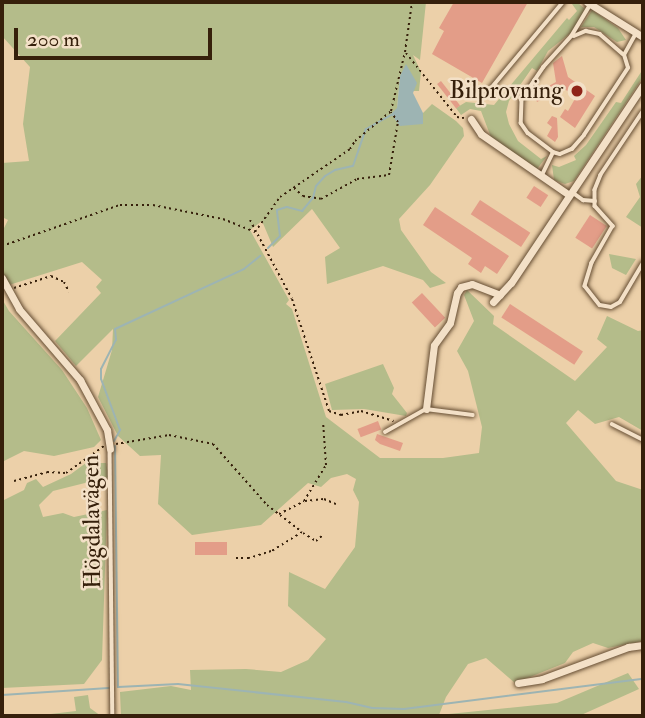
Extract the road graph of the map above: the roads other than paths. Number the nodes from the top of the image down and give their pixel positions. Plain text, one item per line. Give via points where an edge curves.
1 (563, 2) edge
2 (589, 3) edge
3 (640, 35) edge
4 (572, 36) junction
5 (624, 55) junction
6 (643, 85) edge
7 (487, 93) dead end
8 (643, 112) edge
9 (471, 118) road end
10 (553, 152) junction
11 (541, 176) junction
12 (570, 193) junction
13 (594, 201) junction
14 (643, 263) edge
15 (2, 278) edge
16 (500, 295) junction
17 (493, 302) dead end
18 (426, 409) junction
19 (473, 415) dead end
20 (612, 424) dead end
21 (385, 432) dead end
22 (643, 440) edge
23 (110, 447) joint
24 (643, 645) edge
25 (517, 683) dead end
26 (113, 716) edge

1 - 7 lane
2 - 3 street
2 - 4 lane
3 - 5 lane
4 - 5 lane via 586,31 600,34
4 - 10 lane via 522,100 521,123
5 - 10 lane via 628,68 584,135 572,149
6 - 12 street
8 - 13 lane via 601,175
9 - 11 street via 481,134
10 - 11 lane
11 - 12 street
12 - 13 lane
12 - 16 street
13 - 14 lane via 614,226 592,263 585,286 592,298 611,307 620,302
15 - 23 street, Högdalavägen via 19,309 80,380 107,430
16 - 17 street
16 - 18 street via 472,284 457,293 450,323 438,336 432,355
18 - 19 lane
18 - 21 lane
20 - 22 lane
23 - 26 lane, Högdalavägen
24 - 25 street

